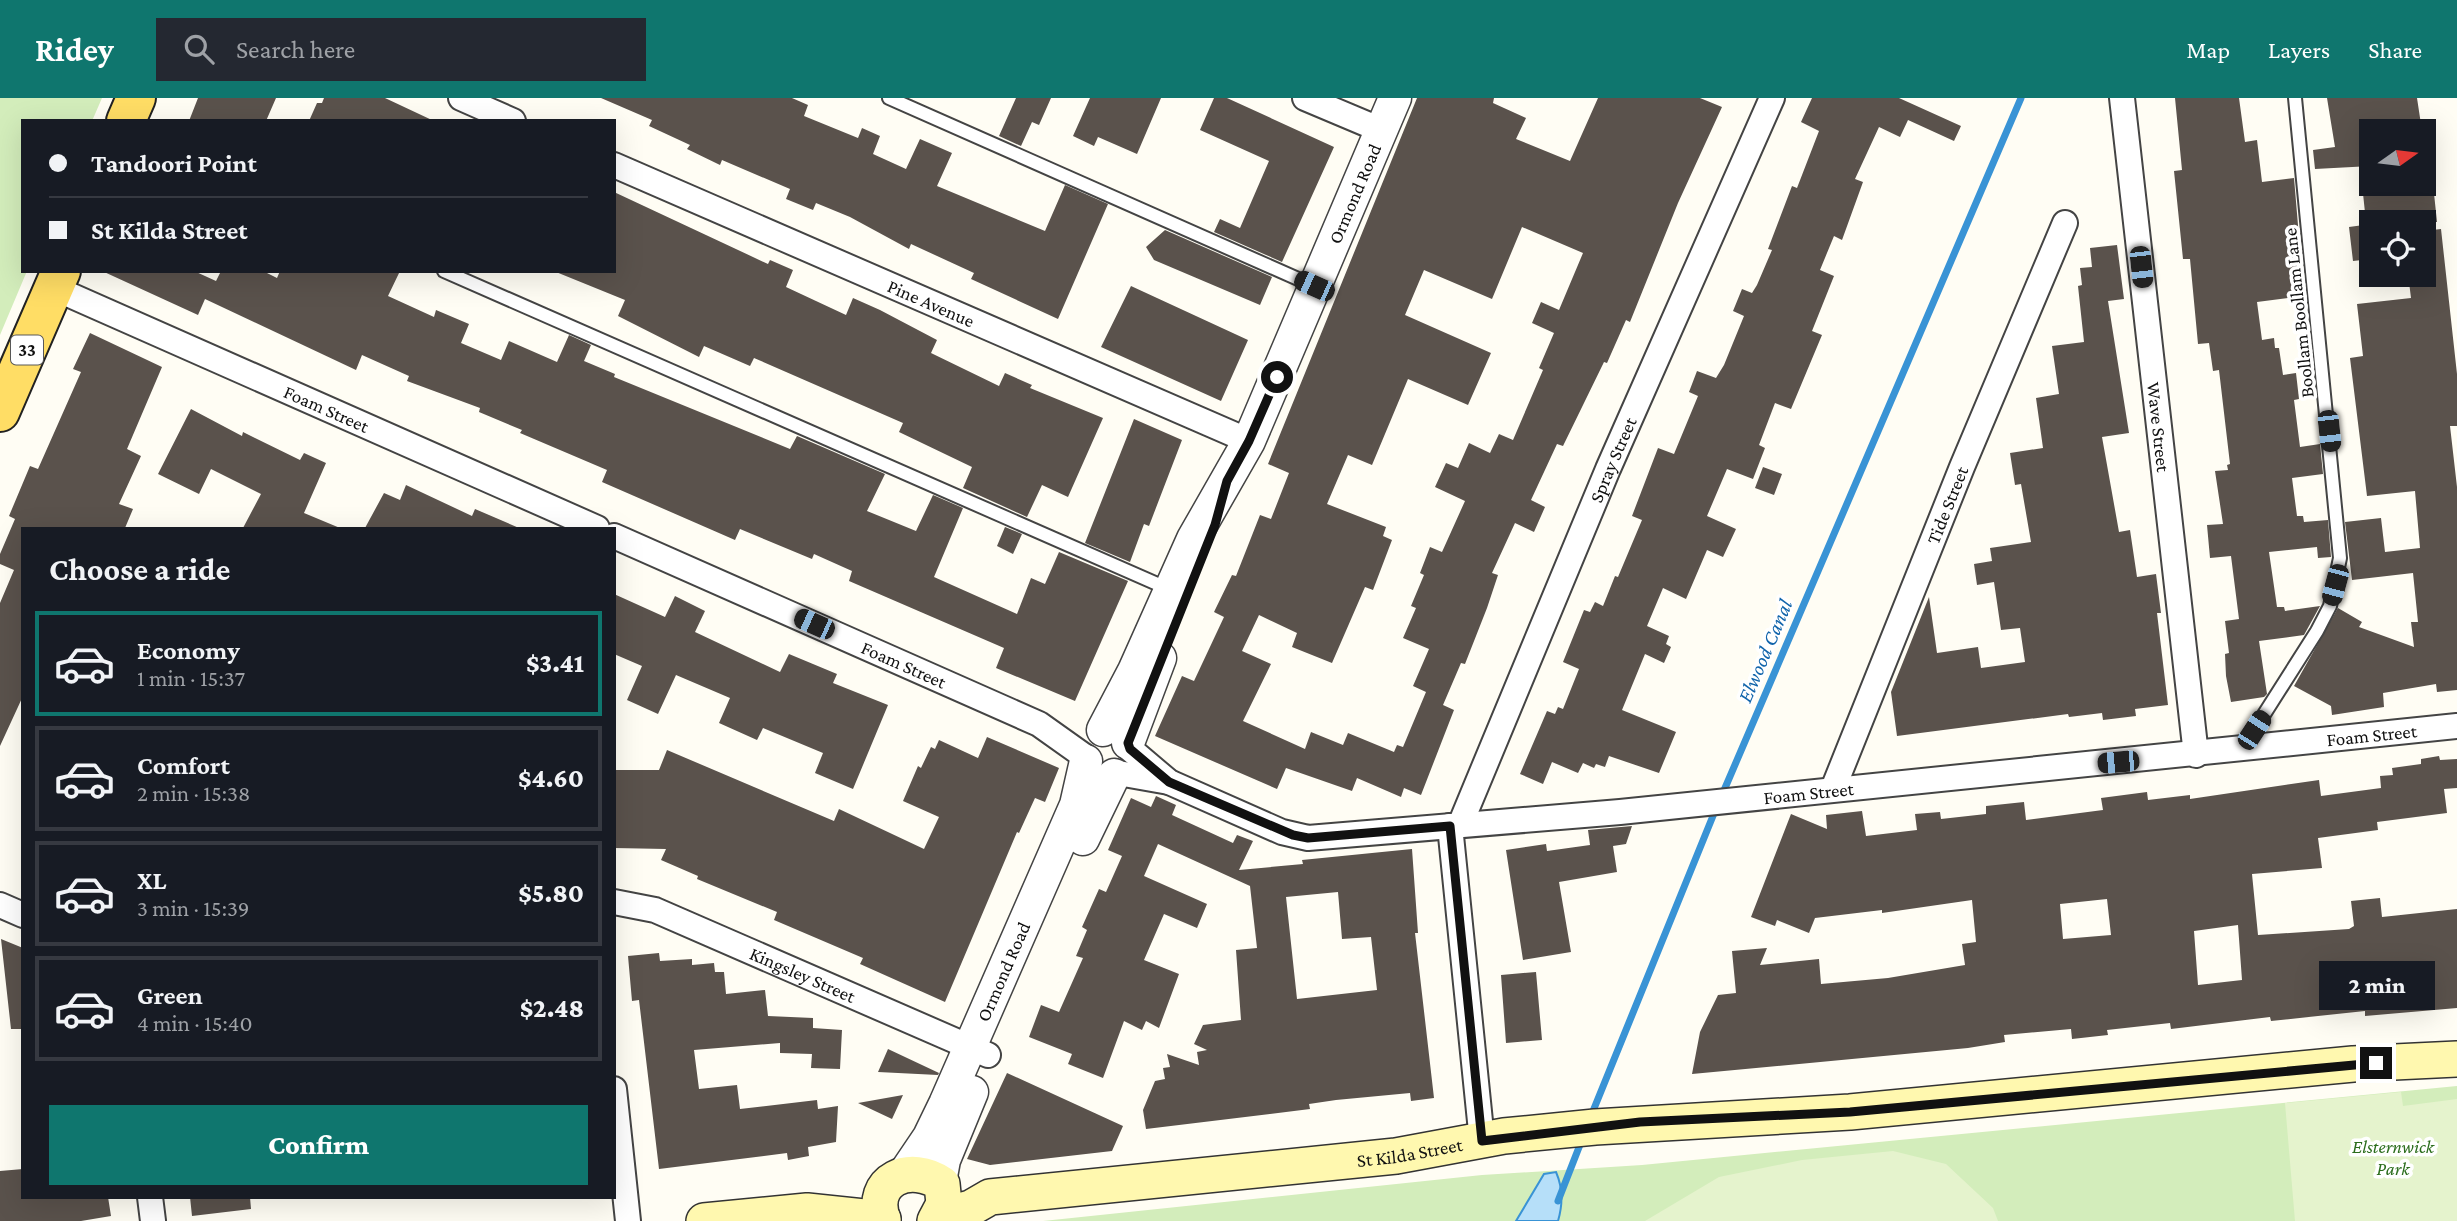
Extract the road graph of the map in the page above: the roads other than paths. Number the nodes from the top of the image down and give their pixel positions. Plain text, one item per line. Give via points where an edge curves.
1 (136, 98) edge
2 (461, 98) edge
3 (888, 98) edge
4 (1305, 98) edge
5 (1395, 98) edge
6 (1772, 98) edge
7 (2122, 98) edge
8 (2295, 98) edge
9 (127, 119) edge
10 (508, 119) edge
11 (1381, 130) junction
12 (616, 166) edge
13 (2065, 223) dead end
14 (449, 273) edge
15 (57, 280) edge
16 (1314, 286) junction
17 (0, 412) edge
18 (1249, 441) junction
19 (595, 527) edge
20 (616, 537) edge
21 (1178, 593) junction
22 (2457, 726) edge
23 (2242, 749) junction
24 (1108, 752) junction
25 (2196, 755) junction
26 (1833, 789) junction
27 (1455, 825) junction
28 (616, 902) edge
29 (0, 905) edge
30 (21, 914) edge
31 (978, 1051) junction
32 (2457, 1059) edge
33 (616, 1108) edge
34 (1482, 1141) junction
35 (150, 1199) edge
36 (889, 1200) edge
37 (940, 1202) edge
38 (153, 1221) edge
39 (628, 1221) edge
40 (704, 1221) edge

1 - 9 main road
2 - 10 street
3 - 16 lane
4 - 11 street
5 - 11 street, Ormond Road
6 - 27 street, Spray Street
7 - 25 street, Wave Street
8 - 23 lane, Boollam Boollam Lane via 2340,558 2330,606
11 - 16 street, Ormond Road
12 - 18 street, Pine Avenue
13 - 26 street, Tide Street
14 - 21 lane
15 - 17 main road, 33
15 - 19 street, Foam Street
16 - 18 street, Ormond Road
18 - 21 street, Ormond Road via 1227,481 1215,525
20 - 24 street, Foam Street
21 - 24 street, Ormond Road
22 - 23 street, Foam Street
23 - 25 street, Foam Street
24 - 27 street, Foam Street via 1303,838
24 - 31 street, Ormond Road via 1076,805
25 - 26 street, Foam Street
26 - 27 street, Foam Street
27 - 34 street, Spray Street
28 - 31 street, Kingsley Street via 655,910
29 - 30 street
31 - 36 street, Ormond Road
31 - 37 street, Ormond Road via 944,1160
32 - 34 main road, St Kilda Street via 2353,1064 1836,1113 1640,1122
33 - 39 street
34 - 37 main road, St Kilda Street via 1396,1156 990,1197 971,1208
35 - 38 street
36 - 37 main road
36 - 40 main road

